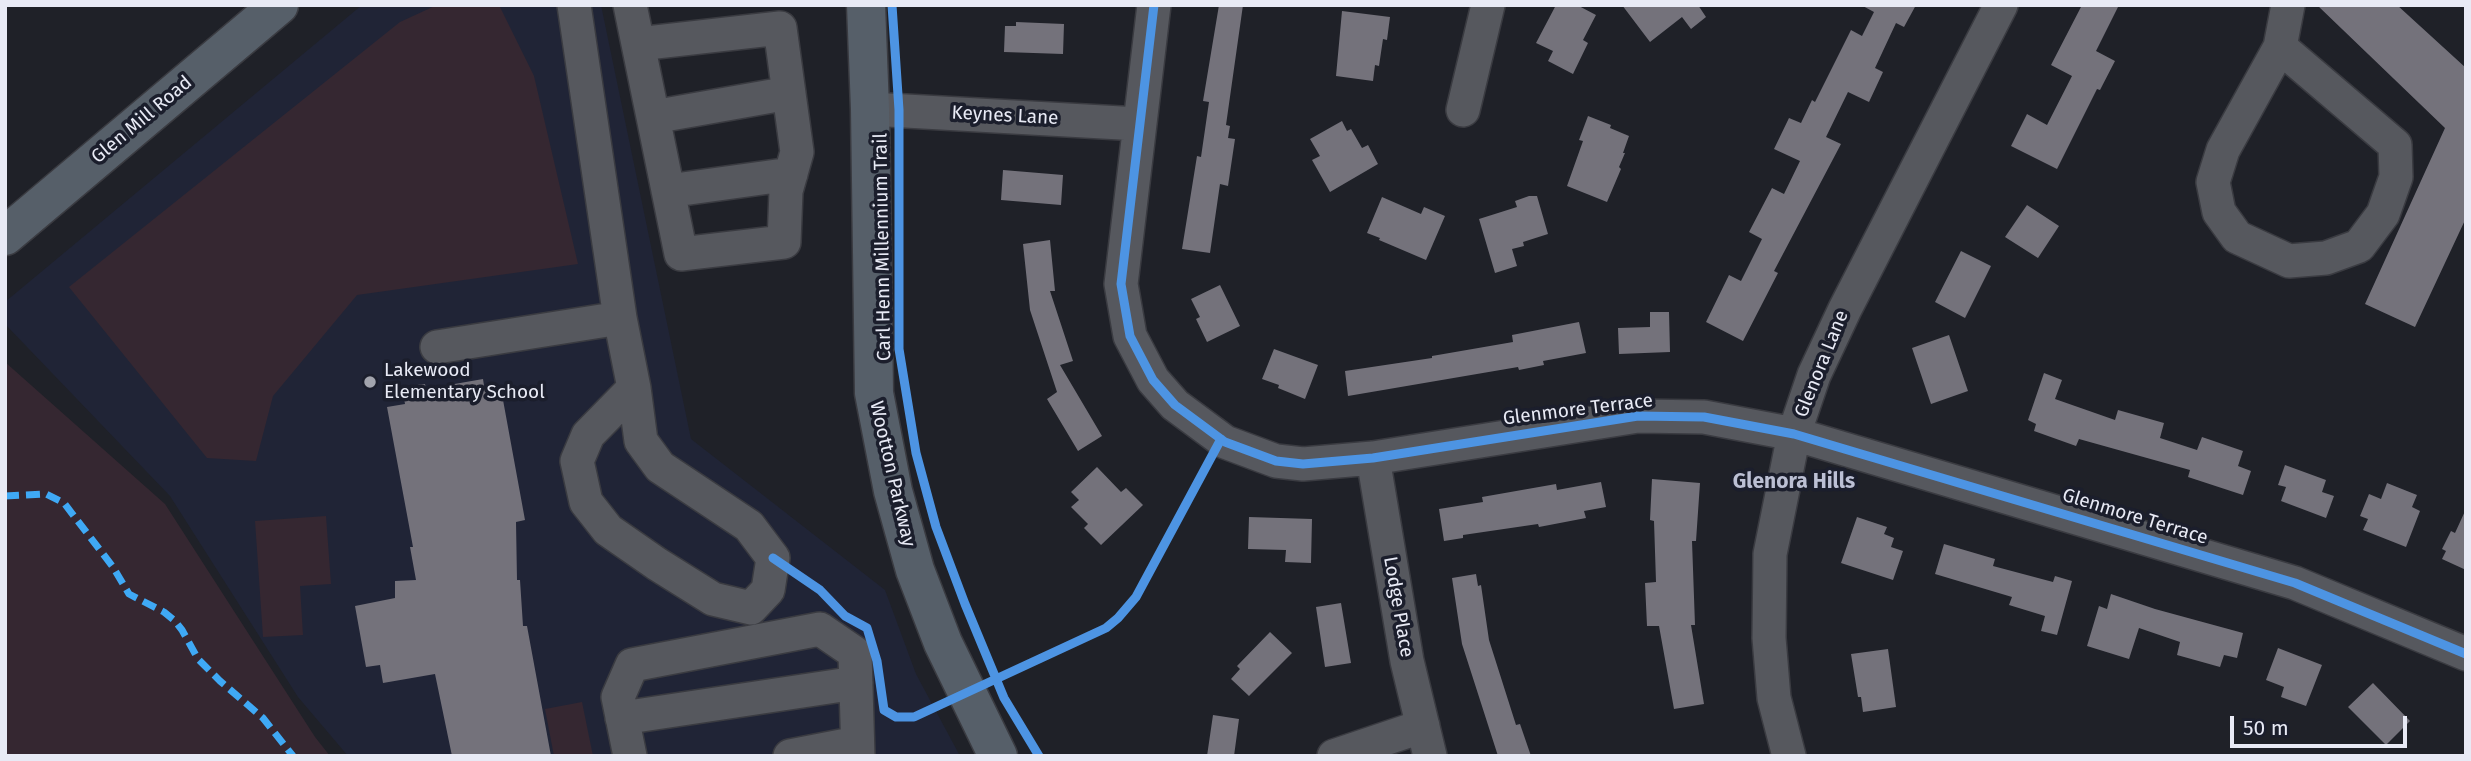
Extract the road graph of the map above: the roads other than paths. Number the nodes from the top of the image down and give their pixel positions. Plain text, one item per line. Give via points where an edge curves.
1 (279, 5) edge
2 (574, 5) edge
3 (630, 5) edge
4 (866, 5) edge
5 (1154, 5) edge
6 (1488, 5) edge
7 (2001, 5) edge
8 (2288, 5) edge
9 (638, 44) junction
10 (2280, 47) junction
11 (789, 93) junction
12 (870, 109) junction
13 (1463, 110) dead end
14 (653, 117) junction
15 (1139, 124) junction
16 (790, 174) junction
17 (668, 191) junction
18 (5, 236) edge
19 (620, 318) junction
20 (437, 347) dead end
21 (634, 388) junction
22 (1794, 434) junction
23 (1373, 458) junction
24 (2466, 654) edge
25 (856, 683) junction
26 (622, 718) junction
27 (1427, 741) edge
28 (858, 749) edge
29 (630, 756) edge
30 (790, 756) edge
31 (998, 756) edge
32 (1334, 756) edge
33 (1789, 756) edge

1 - 18 main road, Glen Mill Road
2 - 19 street
3 - 9 street
4 - 12 main road, Wootton Parkway
5 - 15 street, Glenmore Terrace
6 - 13 street
7 - 22 street, Glenora Lane via 1845,309 1814,375
8 - 10 street
9 - 11 street via 780,29
9 - 14 street
10 - 10 street via 2223,150 2213,182 2219,212 2237,237 2288,261 2326,258 2358,246 2383,214 2396,177 2395,145
11 - 14 street
11 - 16 street via 797,152
12 - 15 street, Keynes Lane
12 - 31 main road, Wootton Parkway via 874,393 890,478 915,570 943,643
14 - 17 street
15 - 23 street, Glenmore Terrace via 1121,284 1130,336 1153,380 1175,405 1225,442 1276,461 1303,464
16 - 17 street
16 - 17 street via 784,242 681,254
19 - 20 street
19 - 21 street
21 - 21 street via 588,435 577,461 586,502 608,530 657,564 713,599 751,608 768,590 774,558 749,526 660,467 642,441
22 - 23 street, Glenmore Terrace via 1704,417 1638,416
22 - 24 street, Glenmore Terrace via 2295,583
22 - 33 street, Glenora Lane via 1770,554 1774,698
23 - 27 street, Lodge Place via 1407,661
25 - 26 street
25 - 26 street via 855,653 820,629 632,665 618,697
25 - 28 street
26 - 29 street
27 - 32 street
28 - 30 street

